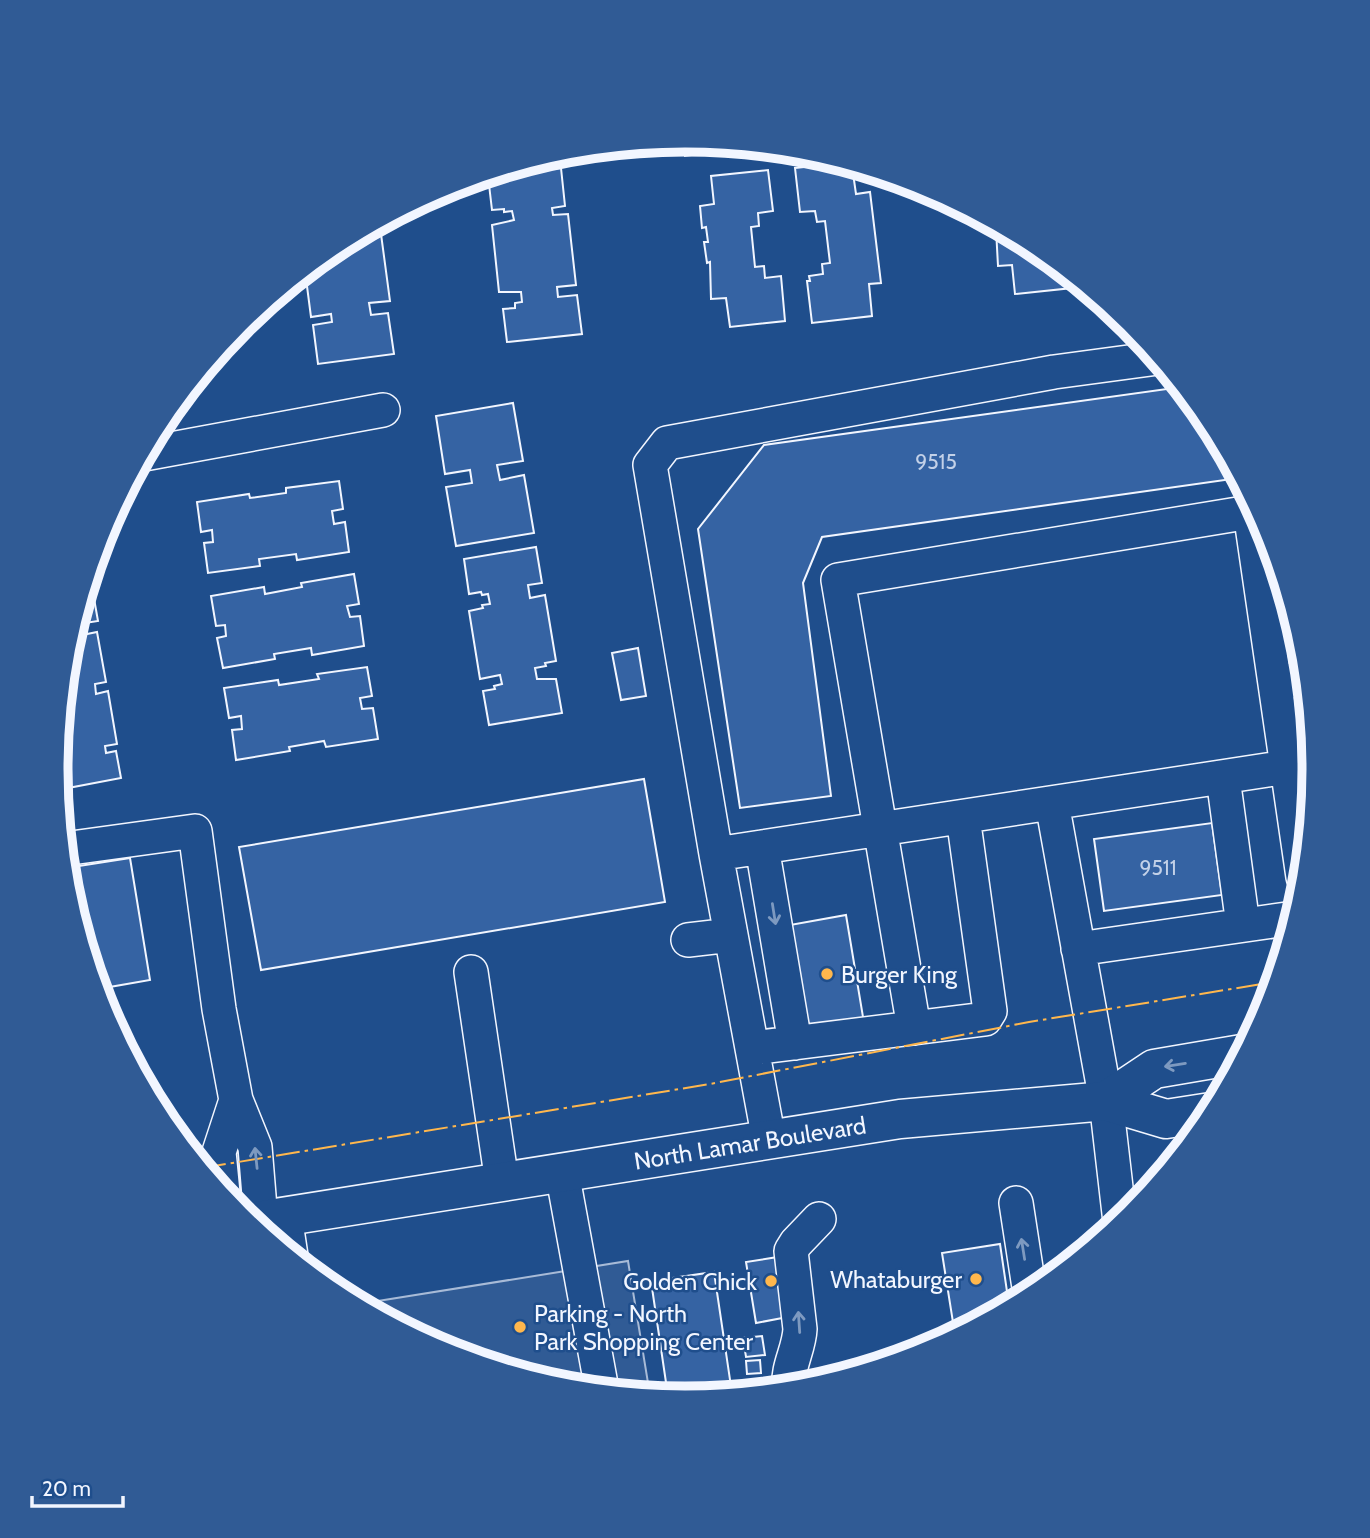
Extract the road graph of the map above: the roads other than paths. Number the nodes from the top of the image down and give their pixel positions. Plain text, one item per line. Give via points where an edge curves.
1 (1147, 360) edge
2 (383, 410) dead end
3 (157, 452) edge
4 (1246, 513) edge
5 (1255, 533) edge
6 (1290, 681) edge
7 (1287, 767) junction
8 (1223, 778) junction
9 (1052, 803) junction
10 (963, 817) junction
11 (881, 829) junction
12 (1297, 837) edge
13 (762, 847) junction
14 (74, 848) edge
15 (716, 854) junction
16 (1283, 919) edge
17 (1242, 925) junction
18 (731, 935) junction
19 (688, 940) dead end
20 (1078, 948) junction
21 (471, 972) dead end
22 (914, 1028) junction
23 (795, 1043) junction
24 (752, 1048) junction
25 (1230, 1056) edge
26 (236, 1100) junction
27 (1106, 1101) junction
28 (1196, 1114) edge
29 (769, 1140) junction
30 (562, 1172) junction
31 (221, 1176) edge
32 (502, 1182) junction
33 (1016, 1203) dead end
34 (1118, 1208) edge
35 (265, 1219) edge
36 (819, 1219) dead end
37 (1028, 1282) edge
38 (790, 1376) edge
39 (600, 1379) edge

1 - 15 street via 1054,372 667,443 650,465
2 - 3 street
4 - 11 street via 838,580
5 - 6 street
6 - 7 street
7 - 8 street
7 - 12 street
8 - 9 street
8 - 17 street
9 - 10 street
9 - 20 street
10 - 11 street
10 - 22 street via 990,1011 985,1019
11 - 13 street
11 - 22 street
13 - 15 street
13 -> 23 street
14 - 26 street via 195,831
15 - 18 street
16 - 17 street
17 - 20 street
18 - 19 street
18 - 24 street
20 - 27 street
21 - 32 street
22 - 23 street
23 - 24 street
24 - 29 street
25 -> 27 main road, North Lamar Boulevard via 1154,1069
26 - 31 street via 219,1152
35 -> 26 street via 255,1147
27 - 28 main road via 1166,1119
27 - 29 main road, North Lamar Boulevard via 900,1119
27 - 34 street
29 - 30 main road, North Lamar Boulevard
30 - 32 main road, North Lamar Boulevard
30 - 39 street
32 - 35 main road, North Lamar Boulevard
37 -> 33 street
38 -> 36 street via 800,1338 792,1251

